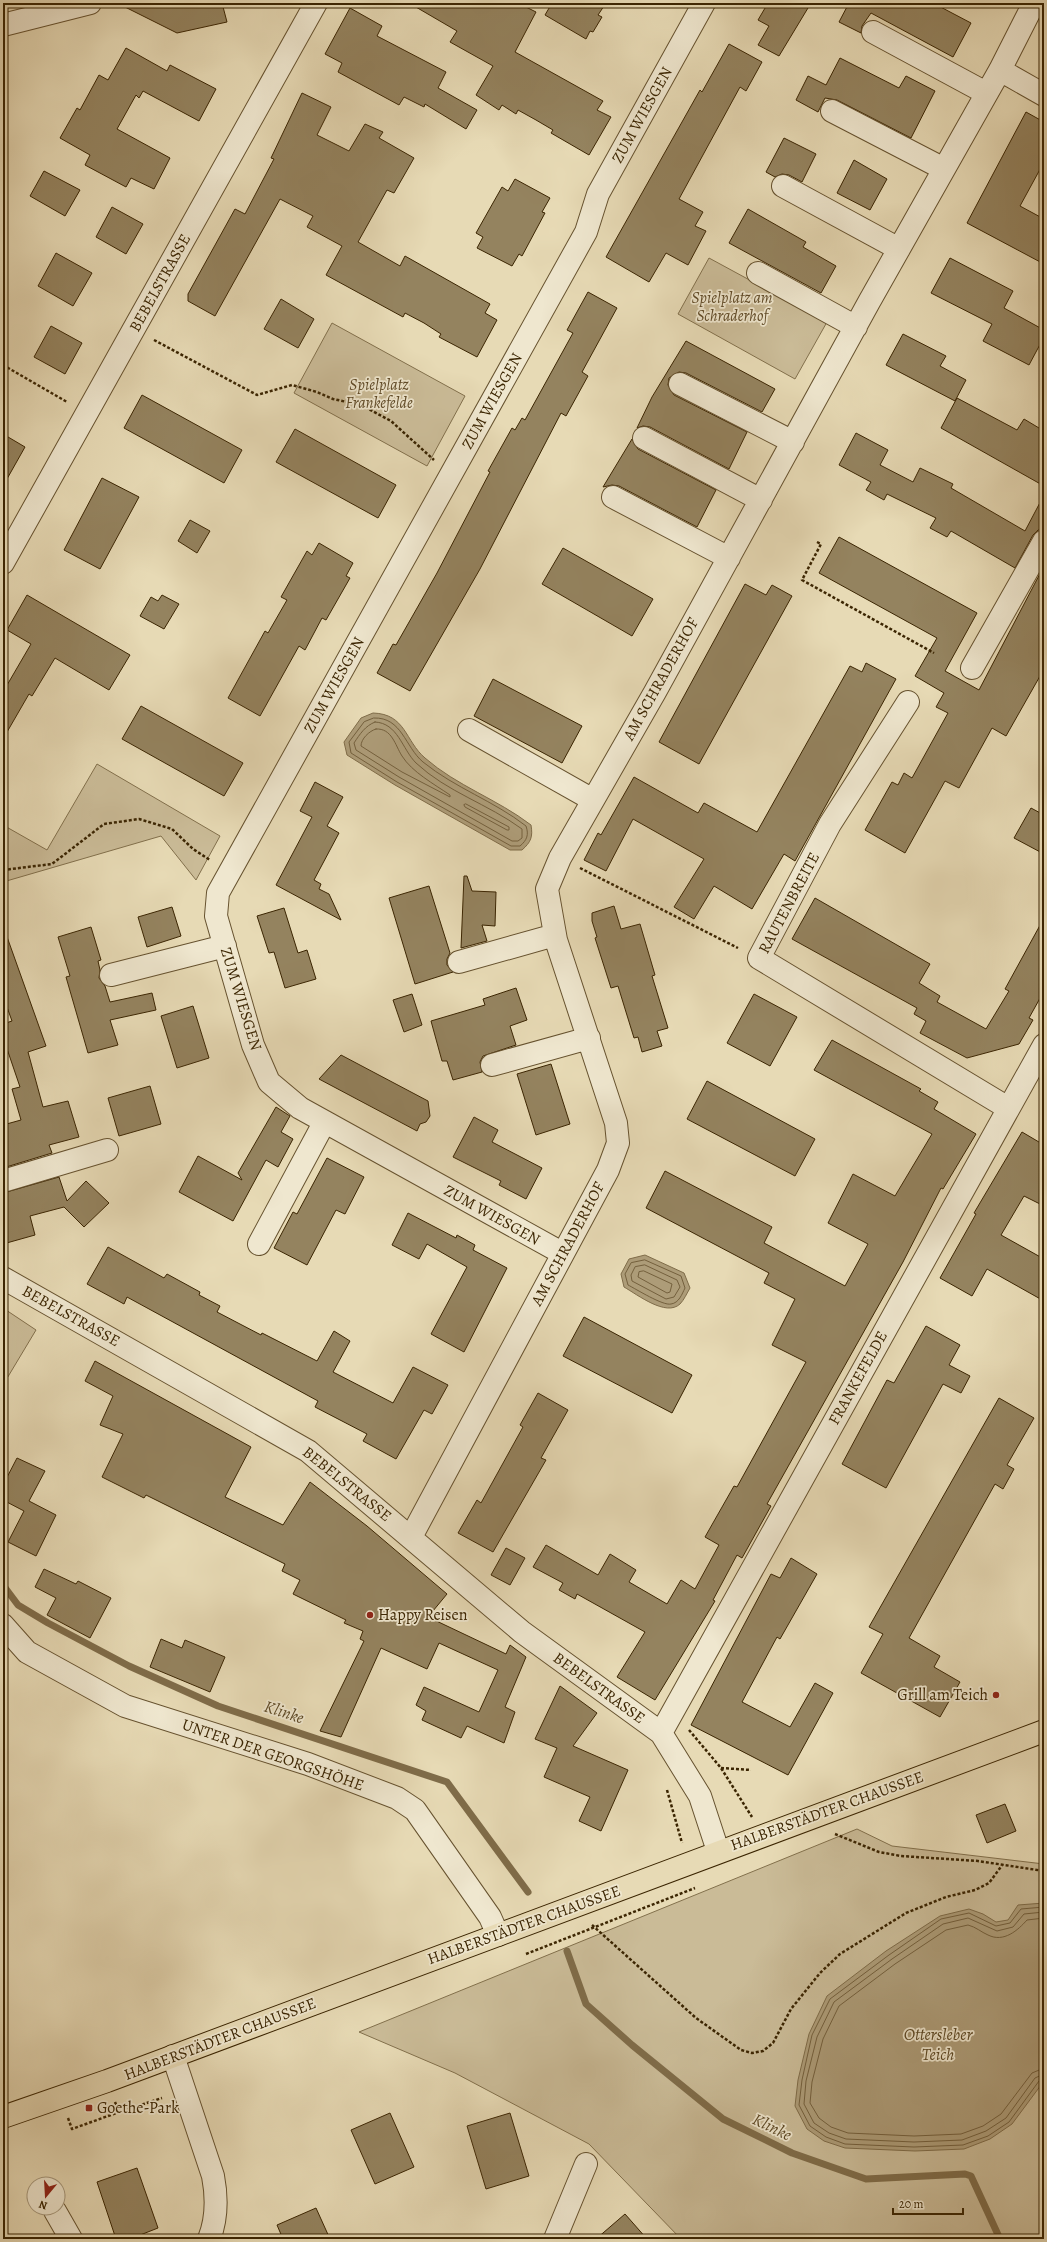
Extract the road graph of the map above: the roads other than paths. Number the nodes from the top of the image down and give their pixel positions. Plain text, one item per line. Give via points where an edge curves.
1 (90, 3) edge
2 (316, 3) edge
3 (704, 3) edge
4 (1034, 3) edge
5 (3, 25) edge
6 (873, 32) dead end
7 (1000, 70) junction
8 (986, 93) junction
9 (1044, 95) edge
10 (832, 111) dead end
11 (944, 169) junction
12 (783, 186) dead end
13 (899, 249) junction
14 (758, 273) dead end
15 (856, 326) junction
16 (680, 384) dead end
17 (644, 438) dead end
18 (793, 442) junction
19 (613, 497) dead end
20 (760, 500) junction
21 (1044, 541) edge
22 (729, 558) junction
23 (3, 563) edge
24 (972, 668) dead end
25 (908, 702) dead end
26 (470, 730) dead end
27 (593, 800) junction
28 (555, 934) junction
29 (225, 946) junction
30 (458, 962) dead end
31 (110, 975) dead end
32 (589, 1038) junction
33 (1044, 1045) edge
34 (492, 1065) dead end
35 (1008, 1108) junction
36 (324, 1123) junction
37 (107, 1150) dead end
38 (3, 1181) edge
39 (259, 1244) dead end
40 (562, 1253) junction
41 (3, 1278) edge
42 (411, 1537) junction
43 (3, 1625) edge
44 (1044, 1731) edge
45 (661, 1733) junction
46 (718, 1852) junction
47 (498, 1935) junction
48 (173, 2056) junction
49 (3, 2117) edge
50 (586, 2164) dead end
51 (58, 2216) edge
52 (71, 2239) edge
53 (209, 2239) edge
54 (556, 2239) edge

1 - 5 street
2 - 23 street, BEBELSTRASSE
3 - 29 street, ZUM WIESGEN via 598,194 586,232 218,893 216,916
4 - 7 street, AM SCHRADERHOF
6 - 8 street
7 - 8 street, AM SCHRADERHOF
7 - 9 street
8 - 11 street, AM SCHRADERHOF
10 - 11 street
11 - 13 street, AM SCHRADERHOF
12 - 13 street
13 - 15 street, AM SCHRADERHOF
14 - 15 street
15 - 18 street, AM SCHRADERHOF
16 - 18 street
17 - 20 street
18 - 20 street, AM SCHRADERHOF
19 - 22 street
20 - 22 street, AM SCHRADERHOF
21 - 24 street
22 - 27 street, AM SCHRADERHOF
25 - 35 street, RAUTENBREITE via 830,824 759,958
26 - 27 street
27 - 28 street, AM SCHRADERHOF via 560,858 547,889
28 - 30 street
28 - 32 street, AM SCHRADERHOF
29 - 31 street
29 - 36 street, ZUM WIESGEN via 253,1045 269,1082 300,1108
32 - 34 street
32 - 40 street, AM SCHRADERHOF via 616,1123 618,1143 608,1170
33 - 35 street, FRANKEFELDE
35 - 45 street, FRANKEFELDE
36 - 39 street
36 - 40 street, ZUM WIESGEN
37 - 38 street
40 - 42 street, AM SCHRADERHOF
41 - 42 street, BEBELSTRASSE via 308,1451
42 - 45 street, BEBELSTRASSE via 522,1632
43 - 47 street, UNTER DER GEORGSHÖHE via 27,1652 126,1706 308,1764 397,1798 415,1810 490,1917
44 - 46 main road, HALBERSTÄDTER CHAUSSEE
45 - 46 street via 700,1796
46 - 47 main road, HALBERSTÄDTER CHAUSSEE
47 - 48 main road, HALBERSTÄDTER CHAUSSEE
48 - 49 main road, HALBERSTÄDTER CHAUSSEE via 87,2089
48 - 53 street via 213,2176 216,2194 213,2229
50 - 54 street
51 - 52 street

